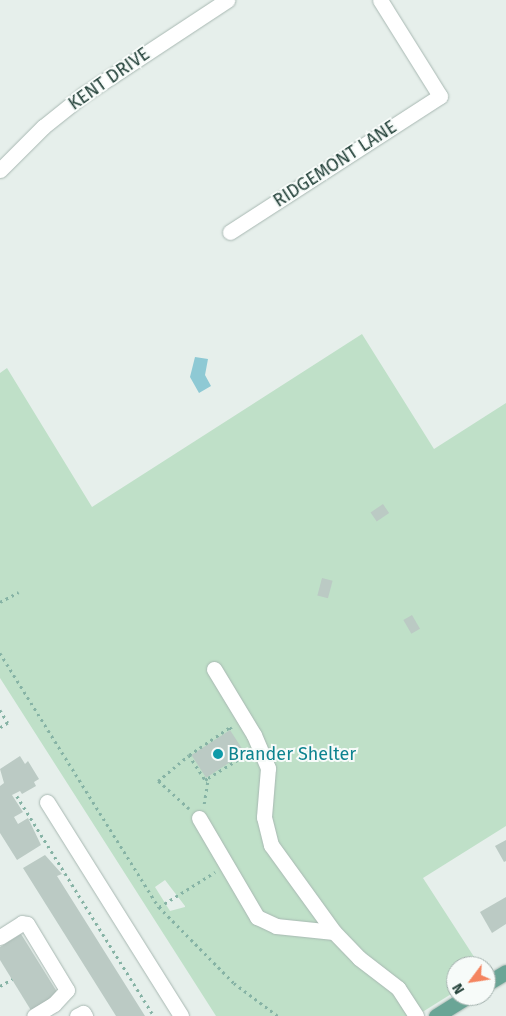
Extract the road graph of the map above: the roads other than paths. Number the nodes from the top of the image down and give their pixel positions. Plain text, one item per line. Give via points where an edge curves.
1 (227, 0) edge
2 (380, 0) edge
3 (0, 170) edge
4 (230, 232) dead end
5 (214, 669) dead end
6 (47, 802) dead end
7 (202, 808) road end
8 (334, 932) junction
9 (0, 937) edge
10 (452, 1006) edge
11 (34, 1016) edge
12 (77, 1016) edge
13 (85, 1016) edge
14 (181, 1016) edge
15 (416, 1016) edge
16 (436, 1016) edge

1 - 3 street, KENT DRIVE via 83,95 36,133
2 - 4 street, RIDGEMONT LANE via 440,96
5 - 8 street via 254,735 268,768 264,817 271,845
6 - 14 street
7 - 8 street via 258,917 276,926
8 - 15 street via 359,958 398,988
9 - 11 street via 22,923 27,924 67,990 66,995
10 - 16 main road
12 - 13 street via 82,1012

